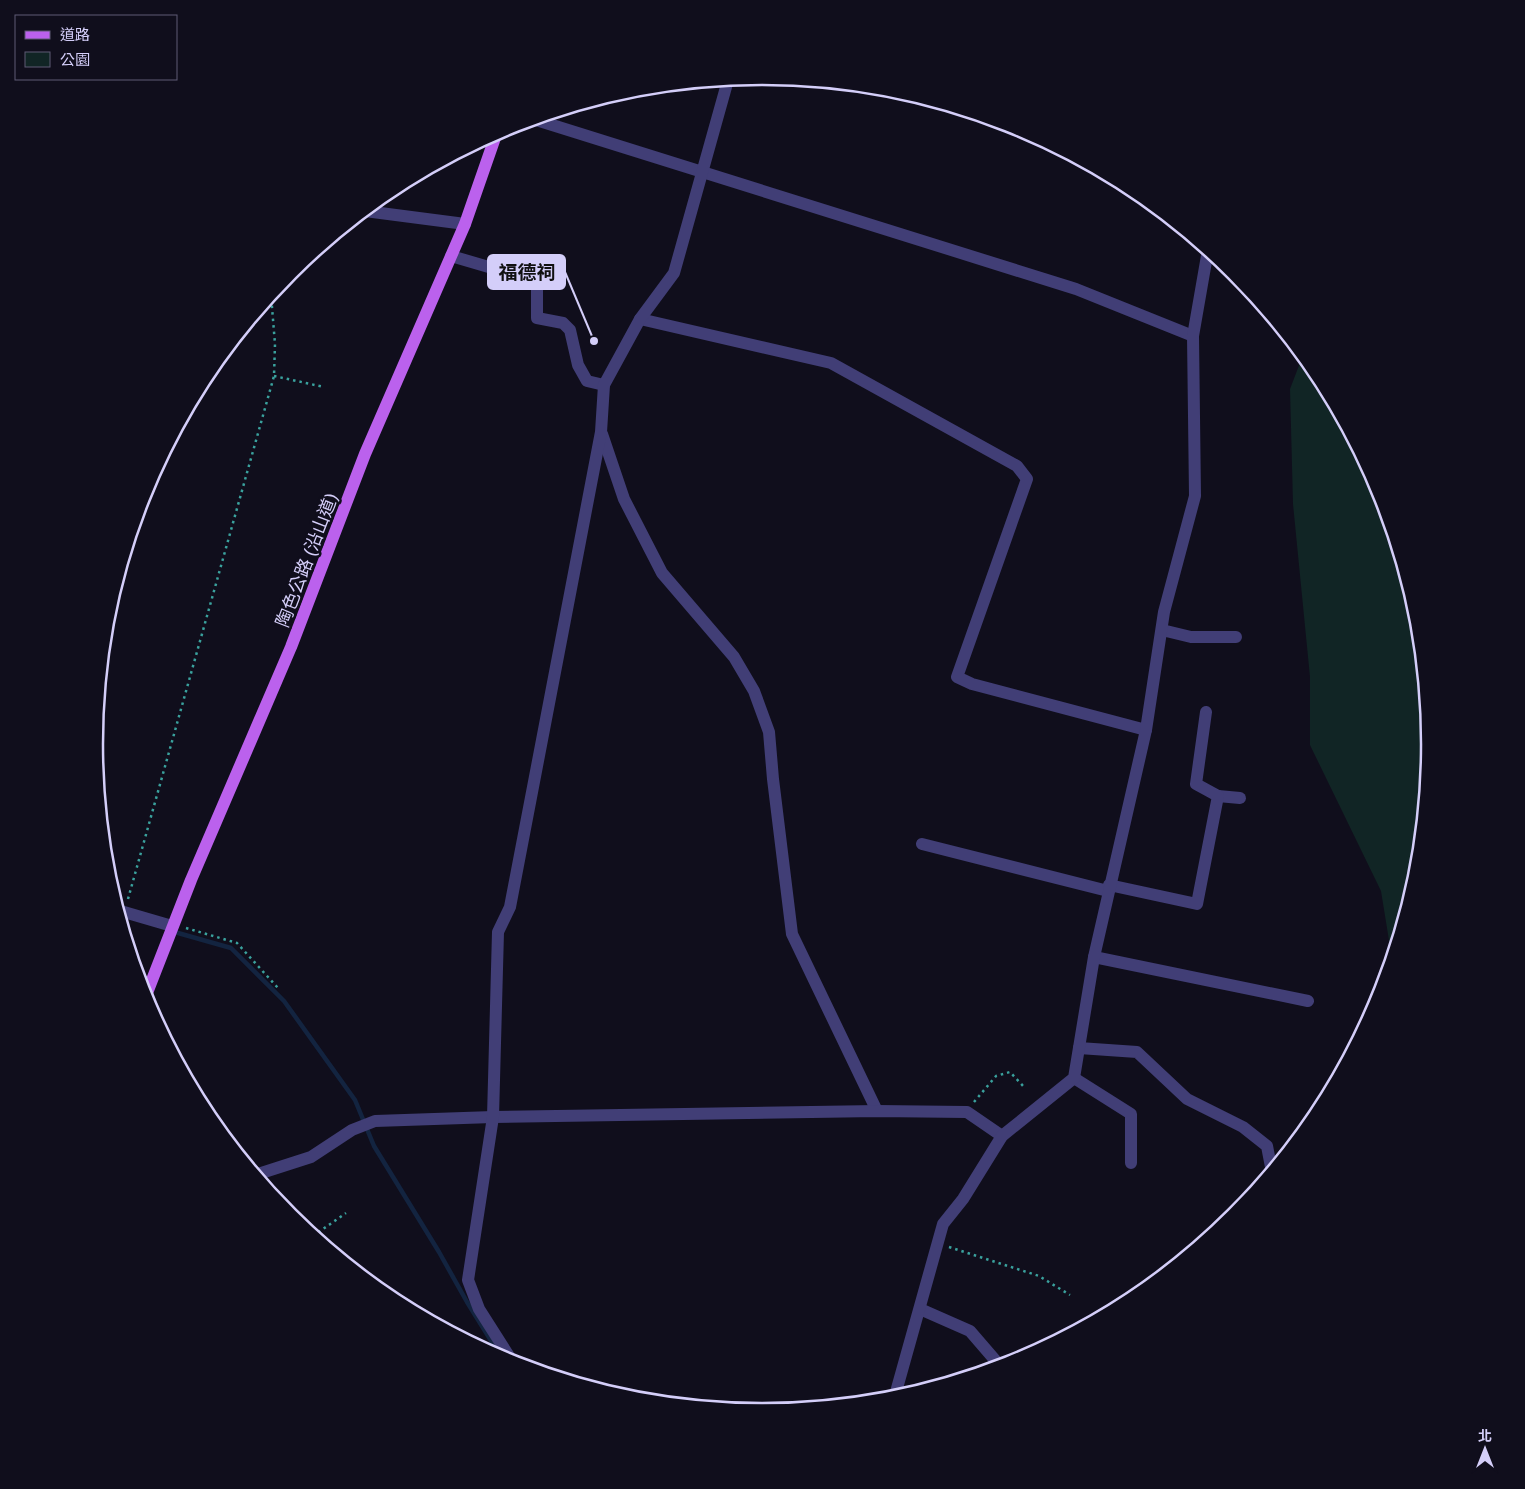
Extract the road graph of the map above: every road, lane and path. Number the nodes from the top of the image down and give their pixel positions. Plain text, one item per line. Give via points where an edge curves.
1 (726, 86) edge
2 (544, 122) edge
3 (493, 143) edge
4 (703, 172) junction
5 (375, 211) edge
6 (465, 224) junction
7 (451, 256) junction
8 (1207, 258) edge
9 (272, 305) edge
10 (640, 319) junction
11 (1193, 336) junction
12 (274, 376) junction
13 (604, 386) junction
14 (324, 387) dead end
15 (601, 432) junction
16 (1162, 630) junction
17 (1236, 636) dead end
18 (1206, 712) dead end
19 (1146, 730) junction
20 (1218, 796) junction
21 (1240, 798) dead end
22 (922, 844) dead end
23 (1109, 888) junction
24 (123, 905) edge
25 (125, 913) edge
26 (172, 926) junction
27 (1094, 957) junction
28 (149, 985) edge
29 (278, 988) dead end
30 (1308, 1001) dead end
31 (1079, 1048) junction
32 (1074, 1078) junction
33 (1025, 1088) dead end
34 (877, 1111) junction
35 (967, 1112) junction
36 (493, 1117) junction
37 (1002, 1136) junction
38 (1131, 1163) dead end
39 (1271, 1164) edge
40 (262, 1173) edge
41 (346, 1213) dead end
42 (319, 1232) edge
43 (938, 1243) junction
44 (1070, 1295) dead end
45 (920, 1309) junction
46 (507, 1353) edge
47 (995, 1361) edge
48 (897, 1390) edge

1 - 4 street
2 - 4 street
3 - 6 main road, 陶色公路 (沿山道)
4 - 10 street via 674,273
4 - 11 street via 1076,289
5 - 6 street
6 - 7 main road, 陶色公路 (沿山道)
7 - 13 street via 537,281 537,318 563,323 570,330 578,364 587,381
7 - 26 main road, 陶色公路 (沿山道) via 365,454 292,647
8 - 11 street
9 - 12 path
10 - 13 street
10 - 19 street via 831,363 1017,466 1027,480 957,677 972,684
11 - 16 street via 1195,496
12 - 14 path
12 - 24 path
13 - 15 street
15 - 34 street via 624,500 662,573 734,657 754,691 769,732 792,934
15 - 36 street via 510,907 498,932
16 - 17 street via 1191,637
16 - 19 street
18 - 20 street via 1196,784
19 - 23 street
20 - 21 street
20 - 23 street via 1196,904
22 - 23 street
23 - 27 street
25 - 26 street
26 - 28 main road, 陶色公路 (沿山道)
26 - 29 path via 237,943
27 - 30 street
27 - 31 street
31 - 32 street
31 - 39 street via 1137,1052 1187,1099 1243,1127 1267,1146
32 - 37 street
32 - 38 street via 1131,1114
33 - 35 path via 1010,1072 996,1076
34 - 35 street
34 - 36 street
35 - 37 street
36 - 40 street via 376,1121 352,1130 311,1157
36 - 46 street via 468,1280 480,1309
37 - 43 street via 963,1199 943,1224
41 - 42 path
43 - 44 path via 1039,1276
43 - 45 street
45 - 47 street via 970,1331
45 - 48 street

